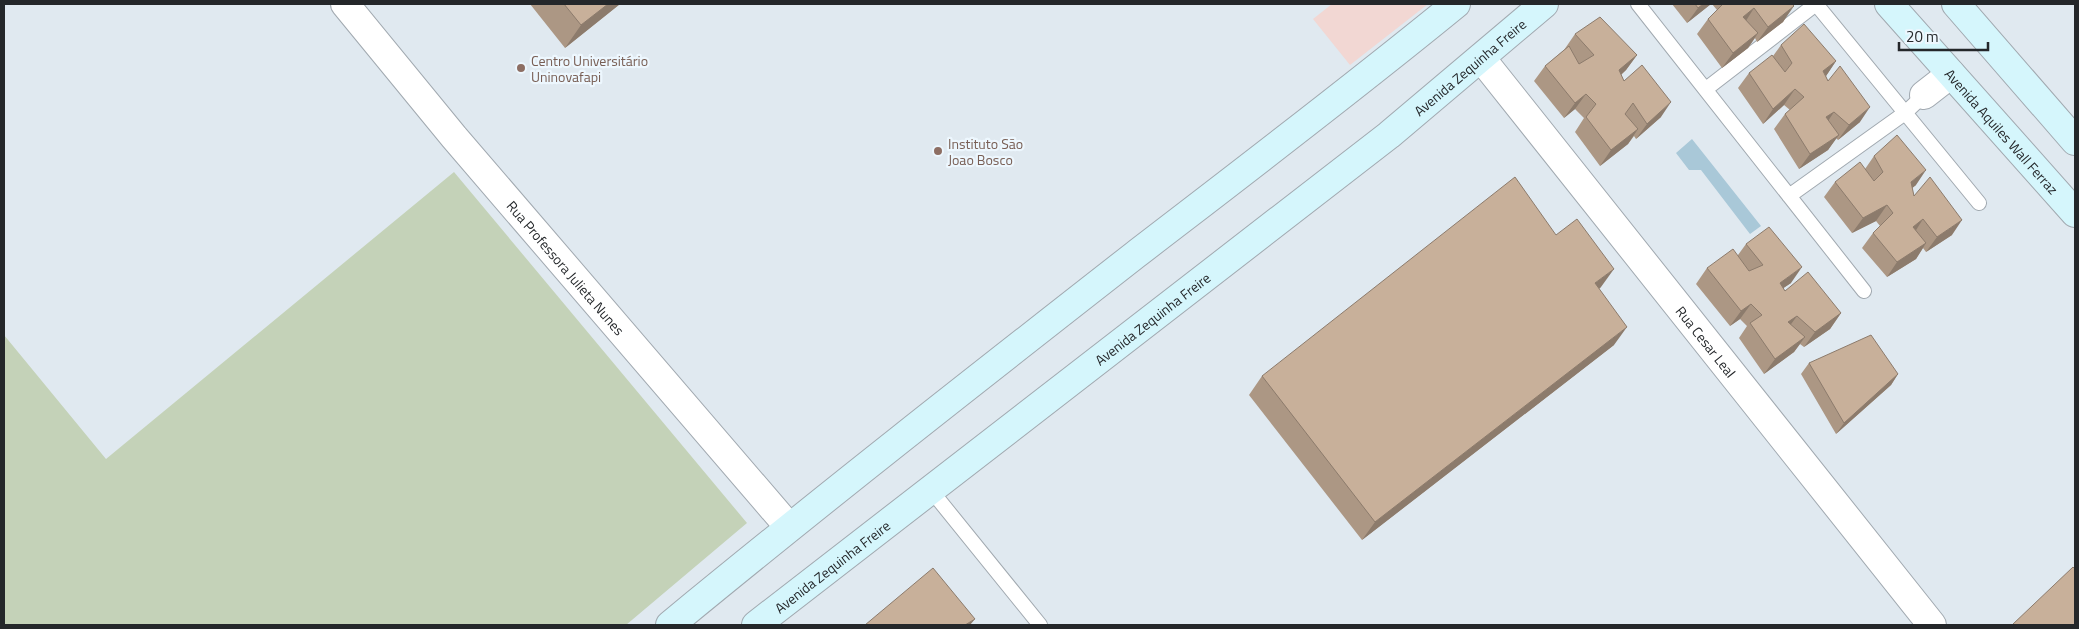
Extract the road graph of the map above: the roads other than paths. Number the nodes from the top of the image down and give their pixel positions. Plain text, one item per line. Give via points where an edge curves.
1 (345, 4) edge
2 (1456, 4) edge
3 (1544, 4) edge
4 (1638, 4) edge
5 (1816, 4) edge
6 (1889, 4) edge
7 (1956, 4) edge
8 (1481, 58) junction
9 (1951, 74) junction
10 (1706, 89) junction
11 (1914, 104) junction
12 (2075, 141) edge
13 (1790, 196) junction
14 (1979, 203) dead end
15 (2075, 213) edge
16 (1864, 291) dead end
17 (930, 489) junction
18 (789, 528) junction
19 (670, 625) edge
20 (756, 625) edge
21 (1040, 625) edge
22 (1932, 625) edge

1 - 18 street, Rua Professora Julieta Nunes via 454,137
2 - 18 main road via 1352,89
3 - 8 main road, Avenida Zequinha Freire
4 - 10 lane
5 - 10 lane
5 - 11 lane
6 - 9 main road, Avenida Aquiles Wall Ferraz
7 - 12 main road
8 - 17 main road, Avenida Zequinha Freire via 1389,135
8 - 22 street, Rua Cesar Leal
9 - 11 street
9 - 15 main road, Avenida Aquiles Wall Ferraz
10 - 13 lane
11 - 13 lane
11 - 14 lane
13 - 16 lane
17 - 20 main road, Avenida Zequinha Freire
17 - 21 lane
18 - 19 main road

